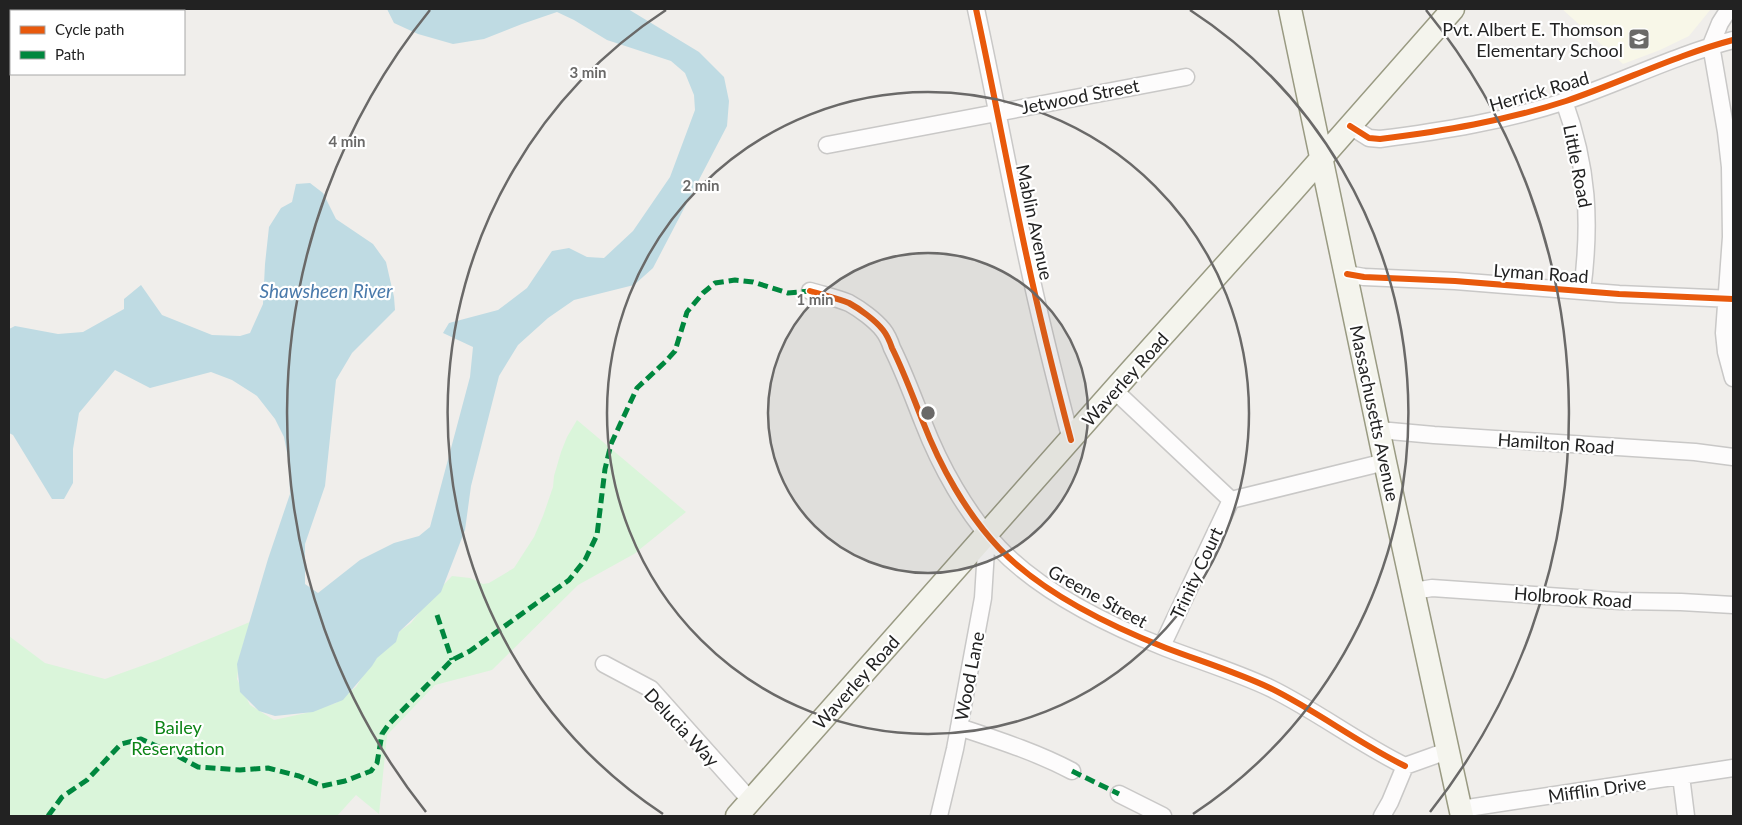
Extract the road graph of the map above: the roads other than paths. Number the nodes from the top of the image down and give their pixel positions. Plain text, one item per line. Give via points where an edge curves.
1 (976, 9) edge
2 (1290, 9) edge
3 (1453, 9) edge
4 (1729, 9) edge
5 (1733, 40) edge
6 (1711, 45) junction
7 (1186, 77) dead end
8 (1564, 101) junction
9 (999, 111) junction
10 (1350, 126) junction
11 (827, 145) dead end
12 (1322, 158) junction
13 (1347, 274) junction
14 (1582, 291) junction
15 (810, 292) dead end
16 (1729, 298) edge
17 (1733, 378) edge
18 (1114, 390) junction
19 (1379, 430) junction
20 (1071, 440) junction
21 (1733, 457) edge
22 (1385, 462) junction
23 (1230, 500) junction
24 (987, 534) junction
25 (1414, 591) junction
26 (1733, 605) edge
27 (1162, 646) junction
28 (604, 664) dead end
29 (959, 727) junction
30 (1447, 751) junction
31 (1404, 766) junction
32 (1733, 768) edge
33 (1072, 770) dead end
34 (1681, 776) junction
35 (1119, 794) dead end
36 (744, 808) edge
37 (1461, 813) edge
38 (939, 816) edge
39 (1163, 816) edge
40 (1382, 816) edge
41 (1686, 816) edge

1 - 9 street, Mablin Avenue
2 - 12 main road, Massachusetts Avenue
3 - 10 main road, Waverley Road
4 - 6 street
5 - 6 street, Herrick Road
6 - 8 street, Herrick Road
6 - 16 street via 1730,167
7 - 9 street, Jetwood Street
8 - 10 street, Herrick Road via 1463,127 1380,139 1369,138
8 - 14 street, Little Road via 1574,130 1586,191 1588,219
9 - 11 street, Jetwood Street
9 - 20 street, Mablin Avenue via 1027,258
10 - 12 main road, Waverley Road
12 - 13 main road, Massachusetts Avenue
12 - 18 main road, Waverley Road
13 - 14 street, Lyman Road
13 - 19 main road, Massachusetts Avenue
14 - 16 street, Lyman Road
15 - 24 street, Greene Street via 849,303 884,331 937,455
16 - 17 street via 1724,333
18 - 20 main road, Waverley Road
18 - 23 street
19 - 21 street, Hamilton Road
19 - 22 main road, Massachusetts Avenue
20 - 24 main road, Waverley Road
22 - 23 street
22 - 25 main road, Massachusetts Avenue
23 - 27 street, Trinity Court
24 - 27 street, Greene Street via 1013,562 1060,596
24 - 29 street, Wood Lane via 983,598
24 - 36 main road, Waverley Road
25 - 26 street, Holbrook Road via 1432,588
25 - 30 main road, Massachusetts Avenue
27 - 31 street, Greene Street via 1268,688
28 - 36 street, Delucia Way via 651,689
29 - 33 street via 1006,742
29 - 38 street, Wood Lane
30 - 31 street
30 - 37 main road, Massachusetts Avenue
31 - 40 street
32 - 34 street, Mifflin Drive
34 - 37 street, Mifflin Drive
34 - 41 street
35 - 39 street

